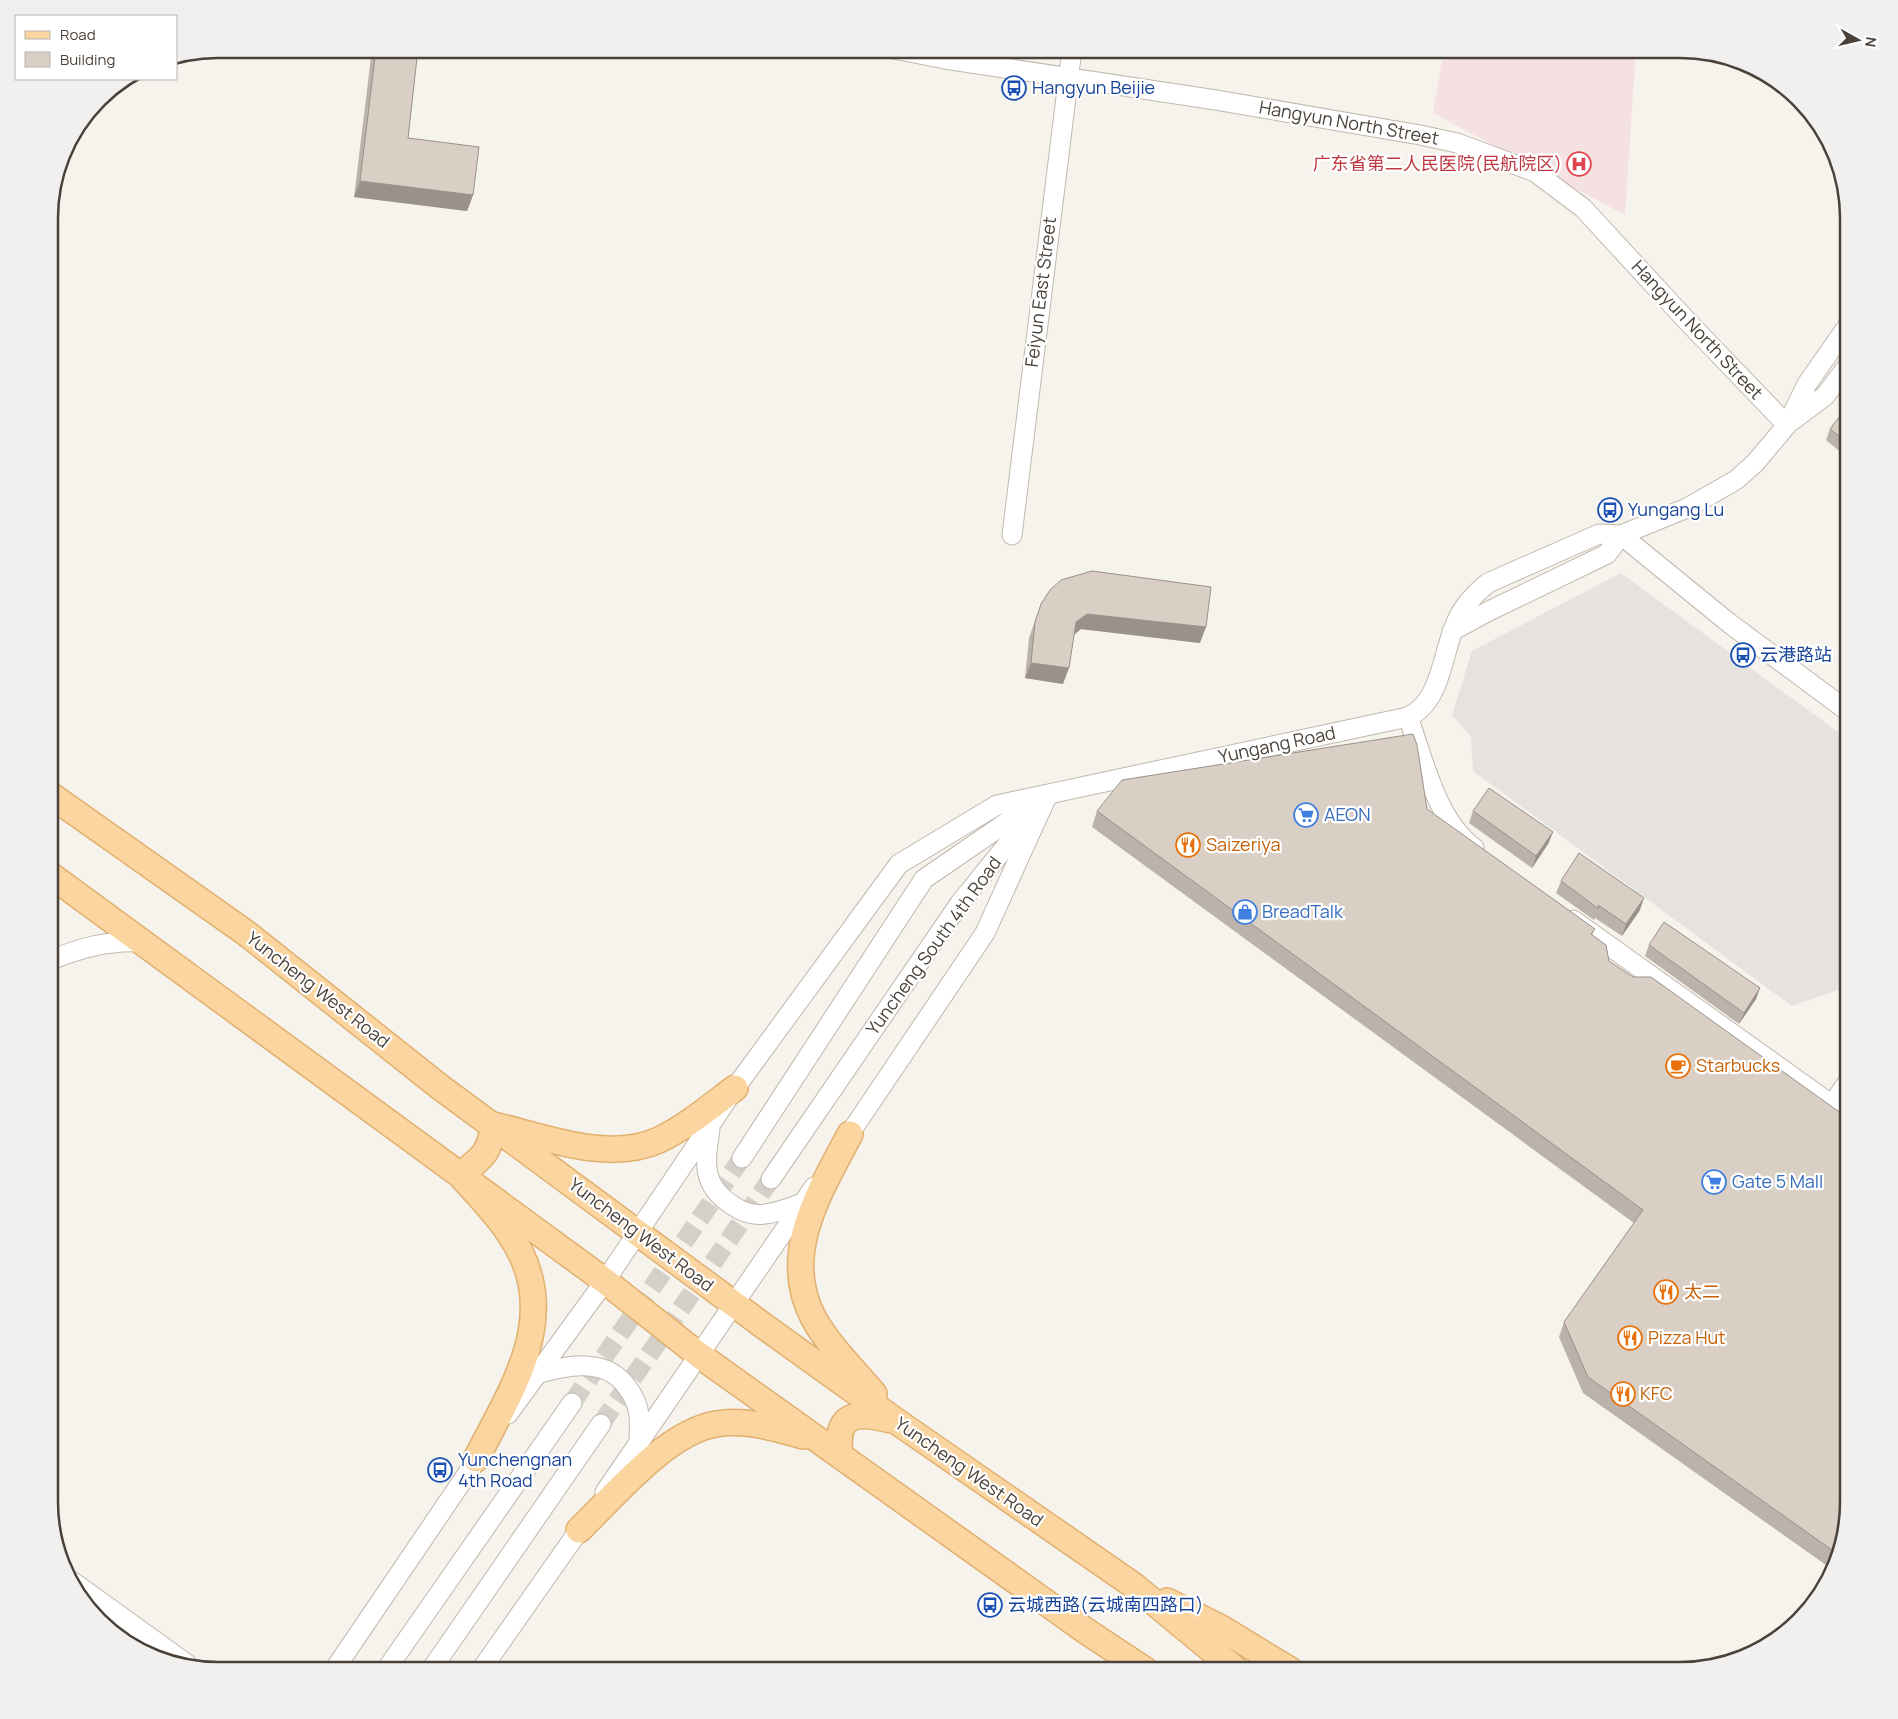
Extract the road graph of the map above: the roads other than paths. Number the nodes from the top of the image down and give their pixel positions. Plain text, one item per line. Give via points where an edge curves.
1 (940, 58) edge
2 (1071, 58) edge
3 (1068, 76) junction
4 (1840, 337) edge
5 (1840, 376) edge
6 (1787, 424) junction
7 (1012, 535) dead end
8 (1621, 535) junction
9 (1452, 631) junction
10 (1840, 705) edge
11 (1408, 717) junction
12 (1048, 794) junction
13 (58, 800) edge
14 (1490, 859) edge
15 (58, 881) edge
16 (1559, 910) edge
17 (142, 942) junction
18 (58, 957) edge
19 (735, 1088) junction
20 (1840, 1093) edge
21 (1832, 1105) junction
22 (1840, 1111) edge
23 (711, 1123) junction
24 (494, 1125) junction
25 (850, 1134) junction
26 (742, 1158) tunnel mouth
27 (460, 1175) junction
28 (771, 1179) tunnel mouth
29 (803, 1203) junction
30 (638, 1233) junction
31 (604, 1281) junction
32 (734, 1304) junction
33 (699, 1355) junction
34 (537, 1374) junction
35 (572, 1403) tunnel mouth
36 (896, 1421) junction
37 (602, 1424) tunnel mouth
38 (640, 1443) junction
39 (840, 1455) junction
40 (476, 1459) junction
41 (579, 1530) junction
42 (1133, 1585) junction
43 (86, 1591) edge
44 (1086, 1631) junction
45 (176, 1656) edge
46 (339, 1662) edge
47 (392, 1662) edge
48 (436, 1662) edge
49 (488, 1662) edge
50 (1119, 1662) edge
51 (1133, 1662) edge
52 (1226, 1662) edge
53 (1276, 1662) edge

1 - 3 street, Hangyun North Street
2 - 3 street, Feiyun East Street
3 - 6 street, Hangyun North Street via 1420,135 1456,143 1535,172 1584,208
3 - 7 street, Feiyun East Street
4 - 6 street, Yungang Road via 1807,384
5 - 6 street, Yungang Road via 1825,396
6 - 8 street, Yungang Road via 1755,463 1736,480 1686,508
8 - 9 street, Yungang Road via 1607,554
8 - 9 street, Yungang Road via 1599,534 1488,583 1464,607
8 - 10 street via 1729,623
9 - 11 street, Yungang Road via 1431,696 1424,707
11 - 12 street, Yungang Road
11 - 14 street via 1448,819 1466,842
12 - 19 street, Yungang Road via 997,806 899,864
12 - 25 street via 985,933
12 - 26 street, Yuncheng South 4th Road via 924,879
12 - 28 street, Yuncheng South 4th Road via 960,903
13 - 24 main road, Yuncheng West Road via 246,933 440,1087
15 - 17 main road
16 - 21 street
17 - 18 street via 117,940
17 - 27 main road
19 - 23 street, Yungang Road
19 - 24 main road via 675,1131 635,1147 606,1149 583,1146
20 - 21 street
21 - 22 street
23 - 29 street via 707,1150 708,1178 727,1202 755,1215
23 - 30 street, Yungang Road
24 - 27 main road via 491,1145
24 - 30 main road, Yuncheng West Road
25 - 29 street
25 - 36 main road via 807,1220 802,1241 800,1281 815,1321
27 - 31 main road
27 - 40 main road via 508,1230 528,1269 533,1293 534,1312 526,1356
29 - 32 street
30 - 31 street, Yungang Road
30 - 32 main road, Yuncheng West Road
31 - 33 main road
31 - 34 street, Yungang Road
32 - 33 street
32 - 36 main road, Yuncheng West Road
33 - 38 street
33 - 39 main road
34 - 38 street via 584,1366 611,1371 621,1378 633,1395 639,1414
34 - 40 street, Yungang Road
35 - 47 street
36 - 39 main road via 861,1415 848,1419 840,1429
36 - 42 main road, Yuncheng West Road
37 - 48 street
38 - 41 street
39 - 41 main road via 804,1436 766,1426 716,1424 681,1437 660,1452
39 - 44 main road
40 - 46 street, Yungang Road
41 - 49 street
42 - 52 main road, Yuncheng West Road
42 - 53 main road via 1195,1614
43 - 45 street
44 - 50 main road
44 - 51 main road

